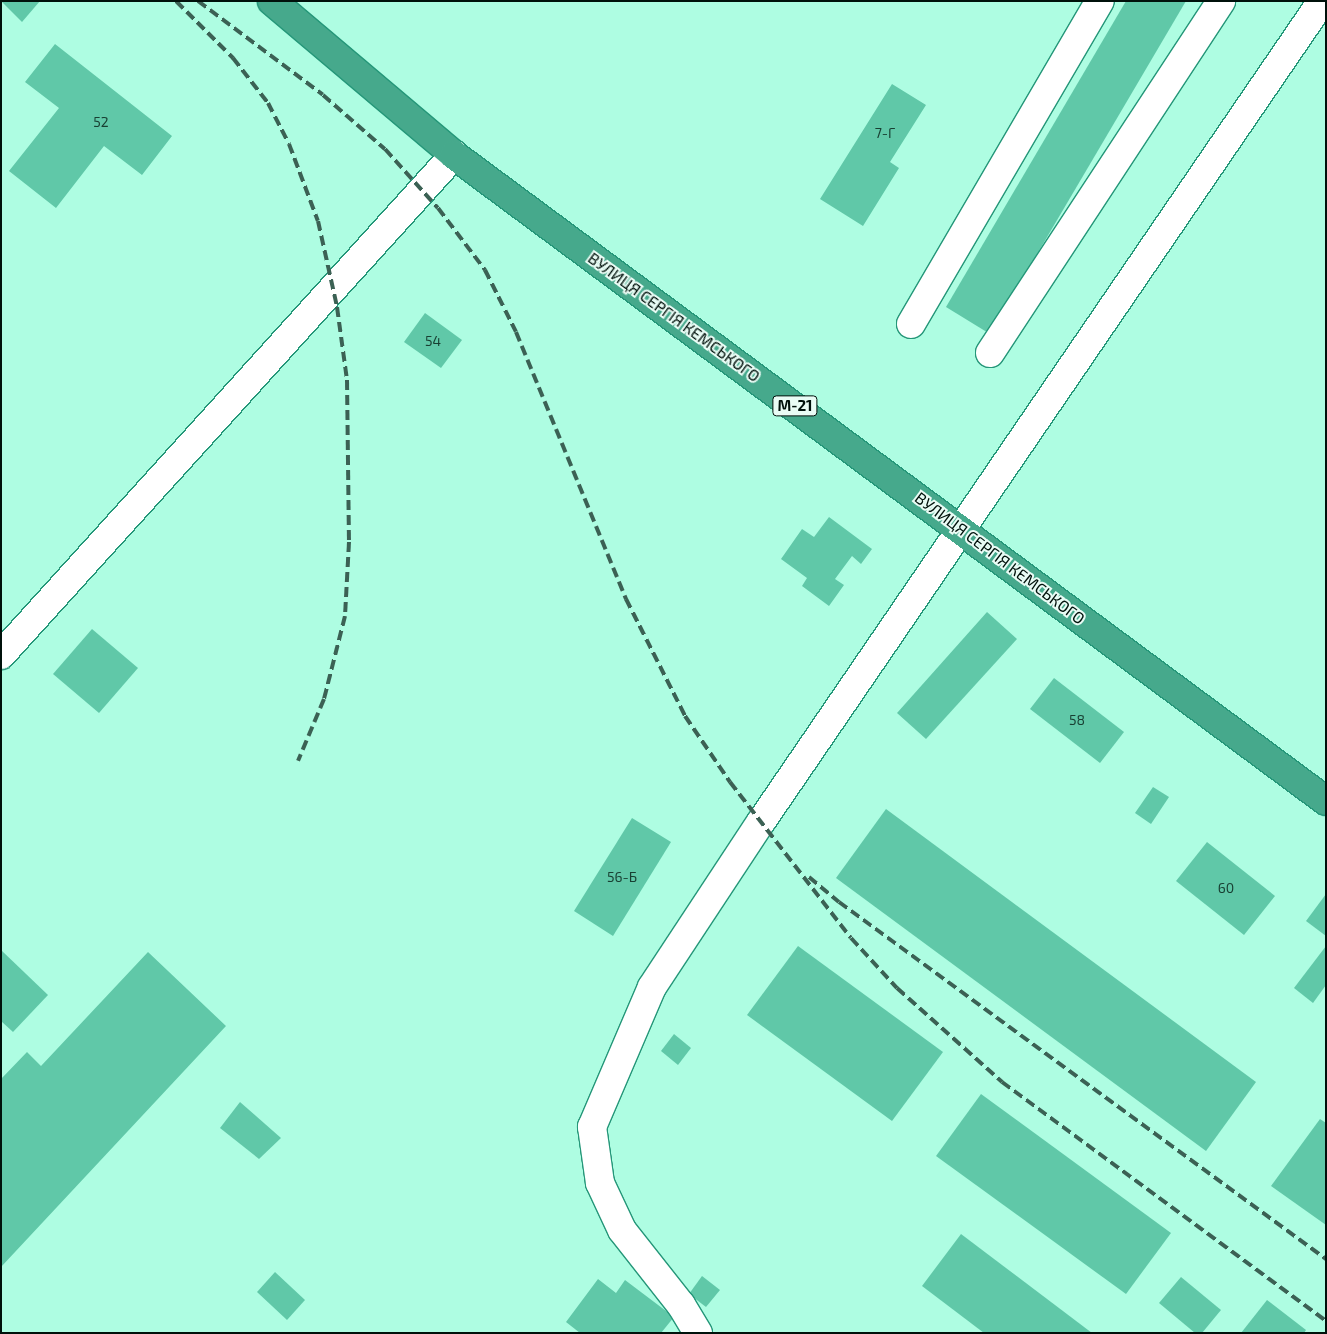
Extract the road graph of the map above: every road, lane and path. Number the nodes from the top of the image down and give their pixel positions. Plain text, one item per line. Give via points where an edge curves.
1 (272, 1) edge
2 (1100, 1) edge
3 (1221, 1) edge
4 (1322, 1) edge
5 (454, 155) junction
6 (911, 324) dead end
7 (990, 353) dead end
8 (961, 528) junction
9 (1, 655) edge
10 (1326, 801) edge
11 (698, 1333) edge

1 - 5 highway, ВУЛИЦЯ СЕРГІЯ КЕМСЬКОГО / М-21
2 - 6 lane
3 - 7 lane
4 - 8 lane
5 - 8 highway, ВУЛИЦЯ СЕРГІЯ КЕМСЬКОГО / М-21
5 - 9 lane
8 - 10 highway, ВУЛИЦЯ СЕРГІЯ КЕМСЬКОГО / М-21
8 - 11 lane via 652,987 592,1127 600,1183 622,1230 681,1305

